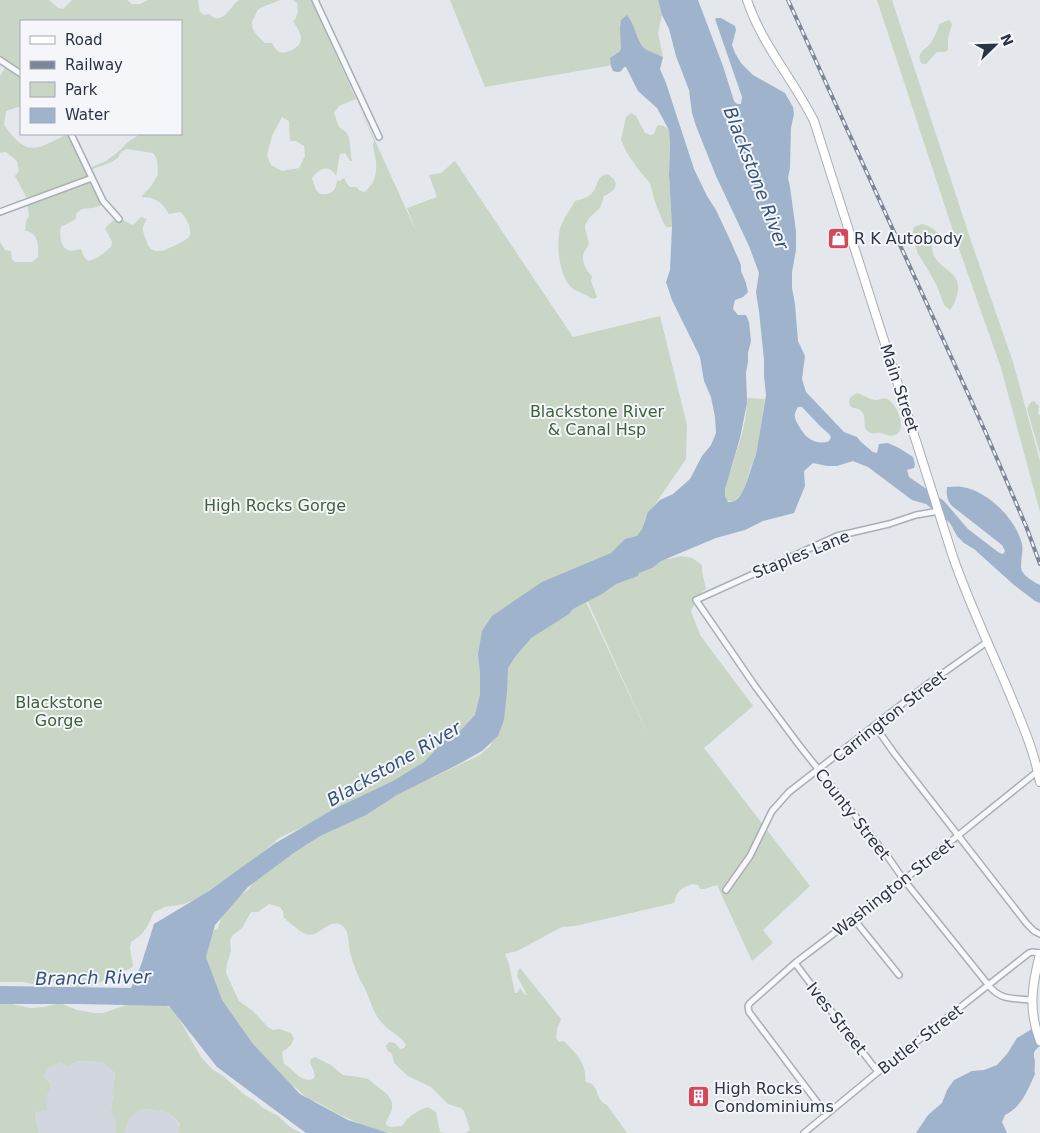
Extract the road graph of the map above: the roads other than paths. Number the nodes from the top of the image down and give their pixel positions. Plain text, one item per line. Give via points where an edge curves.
1 (315, 0) edge
2 (747, 0) edge
3 (0, 60) edge
4 (20, 73) edge
5 (71, 135) edge
6 (379, 137) dead end
7 (92, 178) junction
8 (0, 212) edge
9 (119, 220) dead end
10 (936, 512) junction
11 (696, 600) joint
12 (987, 642) junction
13 (875, 726) junction
14 (818, 769) junction
15 (1038, 772) junction
16 (1040, 782) edge
17 (958, 836) junction
18 (904, 880) junction
19 (726, 890) dead end
20 (853, 918) junction
21 (1040, 934) edge
22 (1040, 953) edge
23 (795, 963) junction
24 (899, 975) dead end
25 (988, 985) junction
26 (1032, 1003) junction
27 (1040, 1041) edge
28 (878, 1072) junction
29 (826, 1114) junction
30 (804, 1133) edge

1 - 6 street
2 - 10 main road, Main Street via 769,48 814,121 931,485
3 - 4 street
5 - 7 street
7 - 8 street
7 - 9 street via 103,201
10 - 11 street, Staples Lane via 837,536
10 - 12 main road, Main Street
11 - 14 street, County Street
12 - 13 street, Carrington Street
12 - 15 main road, Main Street via 1025,729
13 - 14 street, Carrington Street
13 - 17 street
14 - 18 street, County Street
14 - 19 street, Carrington Street via 772,810 750,856
15 - 16 main road, Main Street
15 - 17 street, Washington Street
17 - 18 street, Washington Street
17 - 21 street via 1027,924
18 - 20 street, Washington Street
18 - 25 street, County Street
20 - 23 street, Washington Street
20 - 24 street
22 - 25 street, Butler Street via 1032,952
22 - 26 main road
23 - 28 street, Ives Street
23 - 29 street, Washington Street via 750,1003 749,1012
25 - 26 street, County Street via 1000,996
25 - 28 street, Butler Street
26 - 27 main road
28 - 29 street, Butler Street
29 - 30 street, Butler Street

